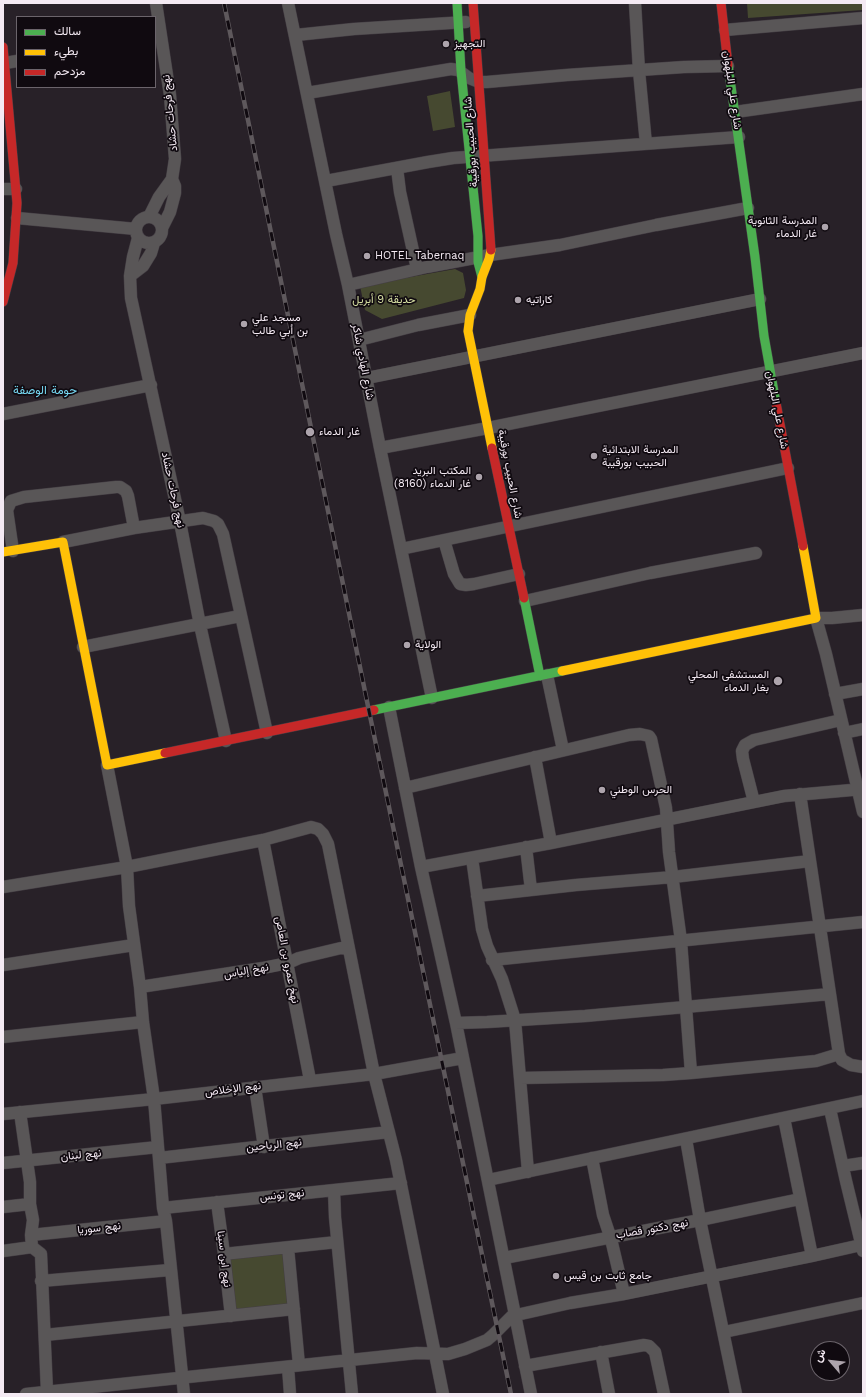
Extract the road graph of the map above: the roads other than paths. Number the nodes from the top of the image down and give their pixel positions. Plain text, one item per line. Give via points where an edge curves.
1 (156, 3) edge
2 (288, 3) edge
3 (457, 3) edge
4 (473, 3) edge
5 (635, 3) edge
6 (721, 3) edge
7 (863, 18) edge
8 (458, 22) junction
9 (474, 22) junction
10 (724, 30) junction
11 (296, 35) junction
12 (158, 44) edge
13 (3, 47) edge
14 (11, 62) edge
15 (728, 66) junction
16 (638, 70) junction
17 (461, 71) junction
18 (479, 82) junction
19 (307, 93) junction
20 (863, 94) edge
21 (735, 112) junction
22 (739, 137) junction
23 (646, 144) junction
24 (484, 156) junction
25 (470, 157) junction
26 (397, 168) junction
27 (172, 179) junction
28 (326, 182) junction
29 (3, 189) edge
30 (16, 189) junction
31 (748, 208) junction
32 (149, 217) junction
33 (17, 218) junction
34 (162, 228) junction
35 (137, 233) junction
36 (154, 243) junction
37 (484, 256) junction
38 (417, 269) junction
39 (130, 276) junction
40 (348, 285) junction
41 (760, 299) junction
42 (3, 302) edge
43 (470, 314) junction
44 (360, 340) junction
45 (863, 353) edge
46 (473, 356) junction
47 (770, 371) junction
48 (367, 378) junction
49 (151, 385) junction
50 (3, 414) edge
51 (488, 428) junction
52 (380, 448) junction
53 (788, 468) junction
54 (180, 522) junction
55 (508, 526) junction
56 (134, 528) junction
57 (444, 540) junction
58 (63, 542) junction
59 (401, 549) junction
60 (8, 552) edge
61 (756, 553) dead end
62 (519, 574) junction
63 (525, 601) junction
64 (863, 615) edge
65 (240, 616) junction
66 (816, 618) junction
67 (200, 624) junction
68 (84, 647) junction
69 (543, 676) junction
70 (863, 689) edge
71 (835, 694) junction
72 (432, 698) junction
73 (389, 707) junction
74 (841, 720) junction
75 (863, 729) edge
76 (267, 733) junction
77 (844, 733) junction
78 (226, 741) junction
79 (563, 750) junction
80 (535, 757) junction
81 (107, 765) junction
82 (405, 788) junction
83 (860, 789) edge
84 (800, 794) junction
85 (754, 802) junction
86 (863, 812) edge
87 (666, 821) junction
88 (263, 840) junction
89 (551, 843) junction
90 (526, 847) junction
91 (472, 858) junction
92 (810, 860) junction
93 (421, 866) junction
94 (127, 867) junction
95 (673, 877) junction
96 (3, 887) edge
97 (531, 890) junction
98 (477, 896) junction
99 (863, 922) edge
100 (820, 927) junction
101 (681, 940) junction
102 (134, 945) junction
103 (349, 949) junction
104 (492, 960) junction
105 (288, 963) junction
106 (3, 966) edge
107 (140, 987) junction
108 (830, 994) junction
109 (685, 1006) junction
110 (515, 1020) junction
111 (143, 1022) junction
112 (456, 1023) junction
113 (3, 1037) edge
114 (839, 1054) junction
115 (463, 1058) junction
116 (863, 1067) edge
117 (691, 1073) junction
118 (374, 1074) junction
119 (520, 1078) junction
120 (310, 1080) junction
121 (255, 1087) junction
122 (154, 1099) junction
123 (863, 1101) edge
124 (830, 1109) junction
125 (20, 1112) junction
126 (3, 1114) edge
127 (784, 1118) junction
128 (389, 1132) junction
129 (686, 1139) junction
130 (264, 1146) junction
131 (158, 1152) junction
132 (592, 1158) junction
133 (26, 1161) junction
134 (863, 1162) edge
135 (3, 1164) edge
136 (843, 1166) junction
137 (528, 1172) junction
138 (488, 1180) junction
139 (401, 1183) junction
140 (334, 1190) junction
141 (800, 1199) junction
142 (217, 1202) junction
143 (30, 1204) junction
144 (3, 1207) edge
145 (163, 1208) junction
146 (700, 1220) junction
147 (166, 1221) junction
148 (860, 1223) edge
149 (31, 1235) junction
150 (610, 1236) junction
151 (337, 1242) junction
152 (32, 1247) junction
153 (288, 1248) junction
154 (862, 1248) edge
155 (3, 1251) edge
156 (224, 1254) junction
157 (812, 1256) junction
158 (504, 1258) junction
159 (170, 1270) junction
160 (712, 1276) junction
161 (41, 1281) junction
162 (624, 1294) junction
163 (863, 1303) edge
164 (294, 1309) junction
165 (515, 1315) junction
166 (231, 1316) junction
167 (176, 1321) junction
168 (724, 1332) junction
169 (45, 1334) junction
170 (602, 1352) junction
171 (434, 1353) junction
172 (350, 1360) junction
173 (293, 1366) junction
174 (525, 1366) junction
175 (182, 1377) junction
176 (84, 1391) edge
177 (48, 1392) junction
178 (26, 1394) edge
179 (184, 1394) edge
180 (290, 1394) edge
181 (352, 1394) edge
182 (443, 1394) edge
183 (531, 1394) edge
184 (609, 1394) edge
185 (664, 1394) edge
186 (736, 1394) edge

1 - 12 street, نهج فرحات حشاد
2 - 11 street, شارع الهادي شاكر
3 - 8 street, شارع الحبيب بورقيبة
4 - 9 street, شارع الحبيب بورقيبة
5 - 16 street
6 - 10 street, شارع علي البلهوان
7 - 10 street
8 - 9 street
8 - 11 street
8 - 17 street, شارع الحبيب بورقيبة
9 - 18 street, شارع الحبيب بورقيبة
10 - 15 street, شارع علي البلهوان
11 - 19 street, شارع الهادي شاكر
12 - 27 street, نهج فرحات حشاد via 170,95 174,159
13 - 14 street
14 - 30 street
15 - 16 street
15 - 21 street, شارع علي البلهوان
16 - 18 street
16 - 23 street
17 - 18 street
17 - 19 street via 443,70
17 - 25 street, شارع الحبيب بورقيبة
18 - 24 street, شارع الحبيب بورقيبة
19 - 28 street, شارع الهادي شاكر
20 - 21 street
21 - 22 street, شارع علي البلهوان
22 - 23 street
22 - 31 street, شارع علي البلهوان
23 - 24 street
24 - 25 street
24 - 37 street, شارع الحبيب بورقيبة via 491,237
25 - 26 street
25 - 37 street, شارع الحبيب بورقيبة via 478,236
26 - 28 street
26 - 38 street
27 - 32 street
27 - 34 street, نهج فرحات حشاد via 175,193
28 - 40 street, شارع الهادي شاكر
29 - 30 street
30 - 33 street
31 - 37 street via 560,245
31 - 41 street, شارع علي البلهوان
32 - 34 street via 157,220
32 - 35 street via 140,221
33 - 35 street
33 - 42 street via 13,263
34 - 36 street via 161,236
35 - 36 street via 145,243
35 - 39 street, نهج فرحات حشاد
36 - 39 street via 151,254 143,266
37 - 38 street
37 - 43 street, شارع الحبيب بورقيبة via 490,259
38 - 40 street
39 - 49 street, نهج فرحات حشاد via 131,298
40 - 44 street, شارع الهادي شاكر
41 - 46 street
41 - 47 street, شارع علي البلهوان
43 - 44 street
43 - 46 street, شارع الحبيب بورقيبة via 468,331
44 - 48 street, شارع الهادي شاكر
45 - 47 street
46 - 48 street
46 - 51 street, شارع الحبيب بورقيبة
47 - 51 street
47 - 53 street, شارع علي البلهوان
48 - 52 street, شارع الهادي شاكر
49 - 50 street
49 - 54 street, نهج فرحات حشاد
51 - 52 street
51 - 55 street, شارع الحبيب بورقيبة
52 - 59 street, شارع الهادي شاكر
53 - 55 street
53 - 66 street, شارع علي البلهوان
54 - 56 street
54 - 65 street via 203,518 218,524 223,534
54 - 67 street, نهج فرحات حشاد
55 - 57 street
55 - 62 street, شارع الحبيب بورقيبة
56 - 58 street
56 - 60 street via 128,496 126,491 120,488 24,497 11,501 7,510
57 - 59 street
57 - 62 street via 454,574 460,584 474,584
58 - 60 street
58 - 68 street
59 - 72 street, شارع الهادي شاكر
61 - 63 street
62 - 63 street, شارع الحبيب بورقيبة
63 - 69 street, شارع الحبيب بورقيبة
64 - 66 street
65 - 67 street
65 - 76 street
66 - 69 street
66 - 71 street, شارع علي البلهوان
67 - 68 street
67 - 78 street, نهج فرحات حشاد
68 - 81 street
69 - 72 street
69 - 79 street
70 - 71 street
71 - 74 street, شارع علي البلهوان
72 - 73 street
73 - 76 street
73 - 82 street
74 - 77 street, شارع علي البلهوان
74 - 85 street via 754,740 745,745 743,759
75 - 77 street
76 - 78 street
77 - 83 street, شارع علي البلهوان
78 - 81 street
79 - 80 street
79 - 87 street via 629,735 649,736 662,787
80 - 82 street
80 - 89 street
81 - 94 street
82 - 93 street
83 - 84 street
83 - 86 street, شارع علي البلهوان
84 - 85 street
84 - 92 street
85 - 87 street
87 - 89 street
87 - 95 street
88 - 94 street
88 - 103 street via 311,828 318,829 323,834 328,844
88 - 105 street, نهخ عمرو بن العاص
89 - 90 street
90 - 91 street
90 - 97 street
91 - 93 street
91 - 98 street
92 - 95 street
92 - 100 street
93 - 112 street
94 - 96 street
94 - 102 street
95 - 97 street
95 - 101 street
97 - 98 street
98 - 104 street via 482,929
99 - 100 street
100 - 101 street
100 - 108 street
101 - 104 street
101 - 109 street
102 - 106 street
102 - 107 street
103 - 105 street, نهخ إلياس via 341,948
103 - 118 street
104 - 110 street via 502,979
105 - 107 street, نهخ إلياس
105 - 120 street, نهخ عمرو بن العاص
107 - 111 street
108 - 109 street
108 - 114 street
109 - 110 street
109 - 117 street
110 - 112 street
110 - 119 street
111 - 113 street
111 - 122 street
112 - 115 street
114 - 116 street via 842,1060 851,1065
114 - 117 street via 816,1061
115 - 118 street, نهج الإخلاص
115 - 138 street
117 - 119 street
118 - 120 street, نهج الإخلاص
118 - 128 street
119 - 137 street
120 - 121 street, نهج الإخلاص
121 - 122 street, نهج الإخلاص
121 - 130 street
122 - 125 street, نهج الإخلاص
122 - 131 street
123 - 124 street
124 - 127 street
124 - 136 street
125 - 126 street, نهج الإخلاص
125 - 133 street
127 - 129 street
127 - 141 street
128 - 130 street, نهج الرياحين
128 - 139 street
129 - 132 street
129 - 146 street
130 - 131 street, نهج الرياحين
131 - 133 street, نهج لبنان
131 - 145 street
132 - 137 street
132 - 150 street via 603,1215
133 - 135 street, نهج لبنان
133 - 143 street via 30,1182
134 - 136 street
136 - 148 street
137 - 138 street
138 - 158 street
139 - 140 street, نهج تونس
139 - 171 street
140 - 142 street, نهج تونس
140 - 151 street
141 - 146 street, نهج دكتور قصاب
141 - 157 street
142 - 145 street, نهج تونس
142 - 156 street, نهج ابن سينا
143 - 144 street
143 - 149 street via 33,1220
145 - 147 street
146 - 150 street, نهج دكتور قصاب
146 - 160 street
147 - 149 street, نهج سوريا
147 - 159 street
148 - 154 street
149 - 152 street
150 - 158 street, نهج دكتور قصاب
150 - 162 street
151 - 153 street
151 - 172 street
152 - 155 street
152 - 161 street via 41,1254
153 - 156 street
153 - 164 street
154 - 157 street
156 - 166 street, نهج ابن سينا
157 - 160 street
158 - 165 street
159 - 161 street
159 - 167 street
160 - 162 street
160 - 168 street
161 - 169 street
162 - 165 street via 570,1302
163 - 168 street
164 - 166 street
164 - 173 street
165 - 171 street via 487,1340 457,1352
165 - 174 street
166 - 167 street
167 - 169 street
167 - 175 street
168 - 186 street
169 - 177 street
170 - 174 street
170 - 184 street
170 - 185 street via 637,1345 649,1346 655,1352
171 - 172 street
171 - 182 street
172 - 173 street
172 - 181 street
173 - 175 street
173 - 180 street
174 - 183 street
175 - 176 street
175 - 179 street
176 - 177 street
177 - 178 street

